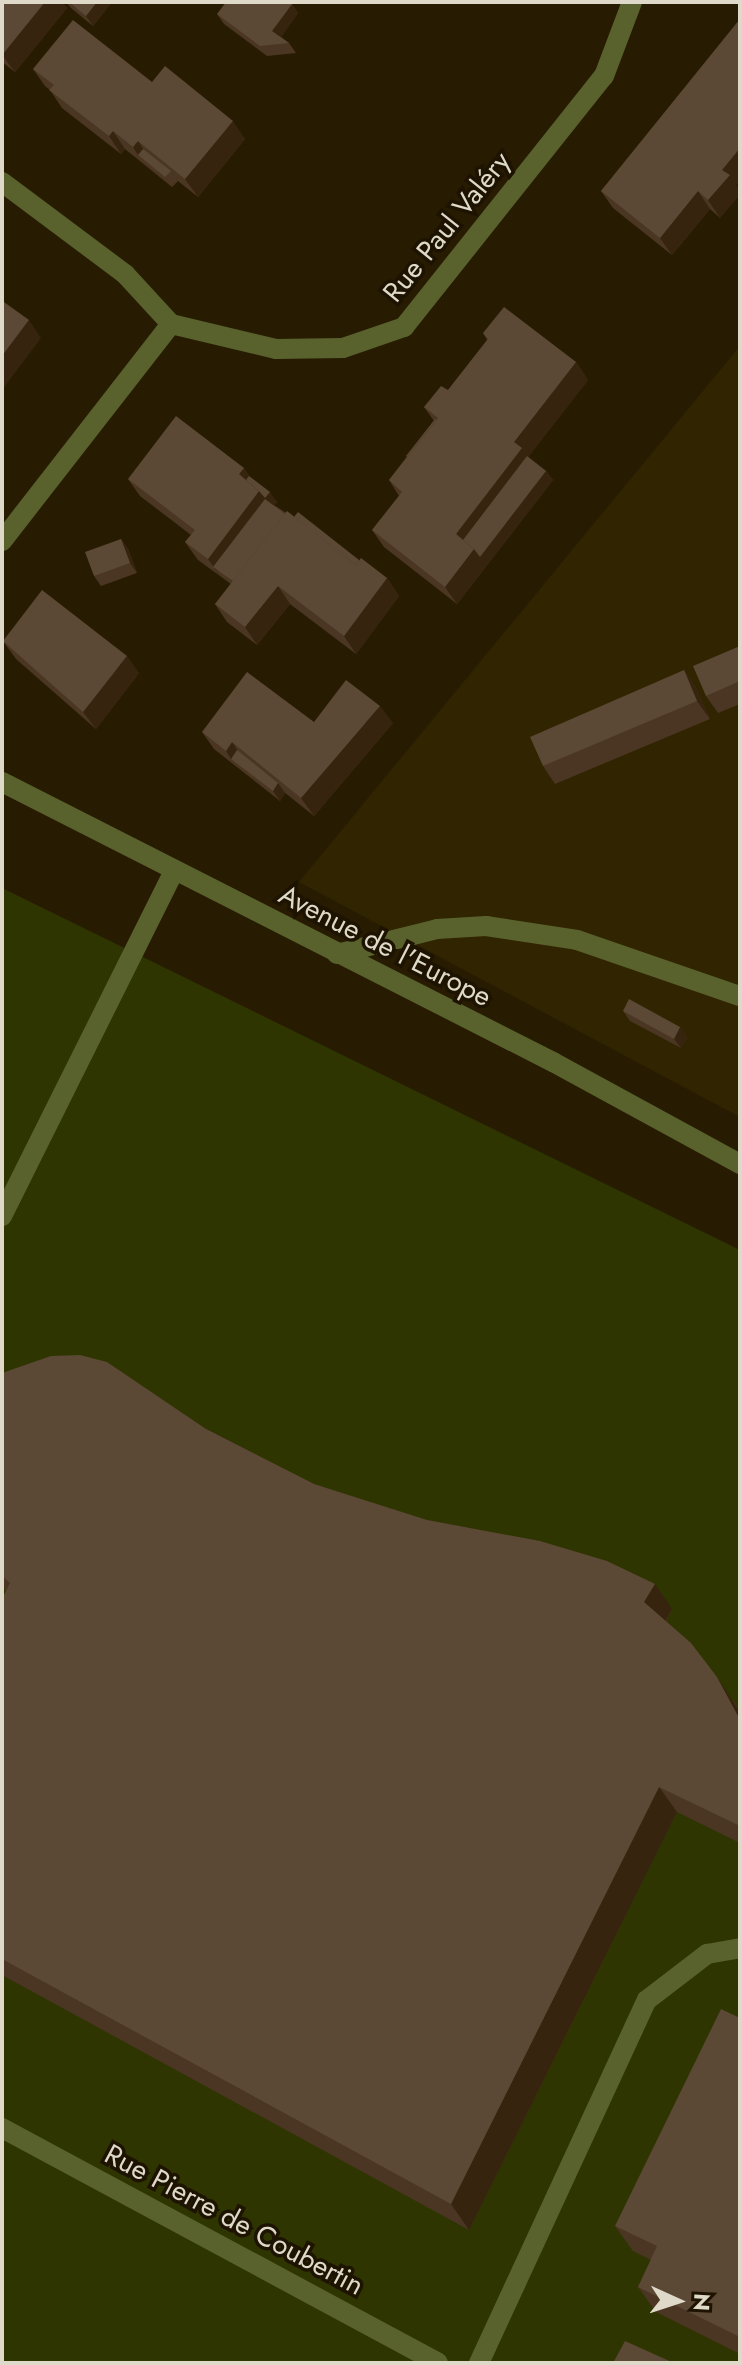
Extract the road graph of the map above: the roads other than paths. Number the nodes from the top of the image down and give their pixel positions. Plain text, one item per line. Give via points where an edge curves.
1 (632, 2) edge
2 (2, 182) edge
3 (171, 324) junction
4 (2, 541) edge
5 (2, 782) edge
6 (174, 871) junction
7 (337, 954) junction
8 (740, 996) edge
9 (740, 1164) edge
10 (2, 1216) edge
11 (740, 1948) edge
12 (2, 2128) edge
13 (438, 2363) edge
14 (479, 2363) edge

1 - 3 street, Rue Paul Valéry via 604,76 404,327 343,348 276,349
2 - 3 street via 125,274
3 - 4 street
5 - 6 street, Avenue de l'Europe
6 - 7 street, Avenue de l'Europe
6 - 10 street
7 - 8 street via 437,929 486,926 577,940
7 - 9 street, Avenue de l'Europe via 553,1062
11 - 14 street via 707,1954 647,2000
12 - 13 street, Rue Pierre de Coubertin

